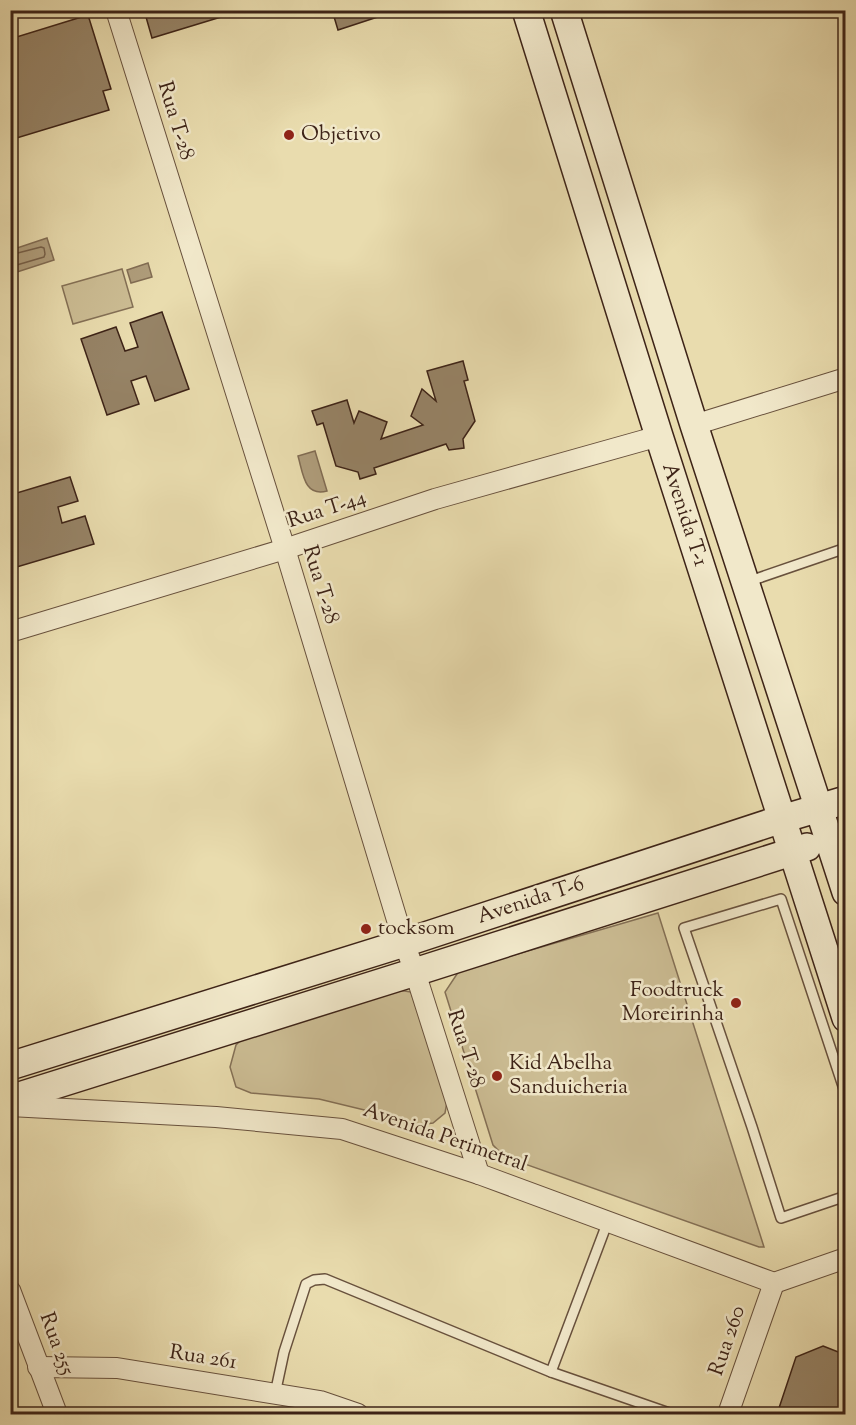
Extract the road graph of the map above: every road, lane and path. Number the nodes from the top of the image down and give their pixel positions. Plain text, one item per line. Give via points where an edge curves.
1 (116, 10) edge
2 (526, 10) edge
3 (564, 10) edge
4 (846, 378) edge
5 (694, 425) junction
6 (659, 436) junction
7 (846, 548) edge
8 (285, 549) junction
9 (745, 582) junction
10 (10, 632) edge
11 (846, 800) edge
12 (818, 809) junction
13 (782, 819) junction
14 (837, 837) edge
15 (792, 852) junction
16 (846, 892) edge
17 (404, 943) junction
18 (415, 972) junction
19 (846, 1018) edge
20 (10, 1066) edge
21 (846, 1095) edge
22 (10, 1100) edge
23 (10, 1106) edge
24 (479, 1174) junction
25 (846, 1196) edge
26 (608, 1221) junction
27 (846, 1258) edge
28 (774, 1283) junction
29 (10, 1290) edge
30 (39, 1367) junction
31 (551, 1372) junction
32 (275, 1394) junction
33 (322, 1408) edge
34 (57, 1414) edge
35 (358, 1414) edge
36 (672, 1414) edge
37 (728, 1414) edge

1 - 8 street, Rua T-28
2 - 6 street, Avenida T-1
3 - 5 street, Avenida T-1
4 - 5 street
5 - 9 street, Avenida T-1
6 - 8 street, Rua T-44 via 435,500
6 - 13 street, Avenida T-1
7 - 9 lane
8 - 10 street, Rua T-44
8 - 17 street, Rua T-28
9 - 12 street, Avenida T-1
11 - 12 street, Avenida T-6
12 - 13 street, Avenida T-6
12 - 14 street, Avenida T-1
13 - 15 street, Avenida T-1
13 - 17 street, Avenida T-6
14 - 15 street, Avenida T-6
14 - 16 street, Avenida T-1
15 - 18 street, Avenida T-6
15 - 19 street, Avenida T-1
17 - 18 street, Rua T-28
17 - 20 street, Avenida T-6
18 - 22 street, Avenida T-6
18 - 24 street, Rua T-28
21 - 25 lane via 781,899 684,928 781,1218
23 - 24 street, Avenida Perimetral via 216,1117 342,1129
24 - 26 street, Avenida Perimetral
26 - 28 street, Avenida Perimetral
26 - 31 lane
27 - 28 street
28 - 37 street, Rua 260
29 - 30 street, Rua 255
30 - 32 street, Rua 261 via 117,1368
30 - 34 street, Rua 255
31 - 32 lane via 325,1279 306,1284
31 - 36 lane
32 - 33 street, Rua 261
33 - 35 street, Rua 261

